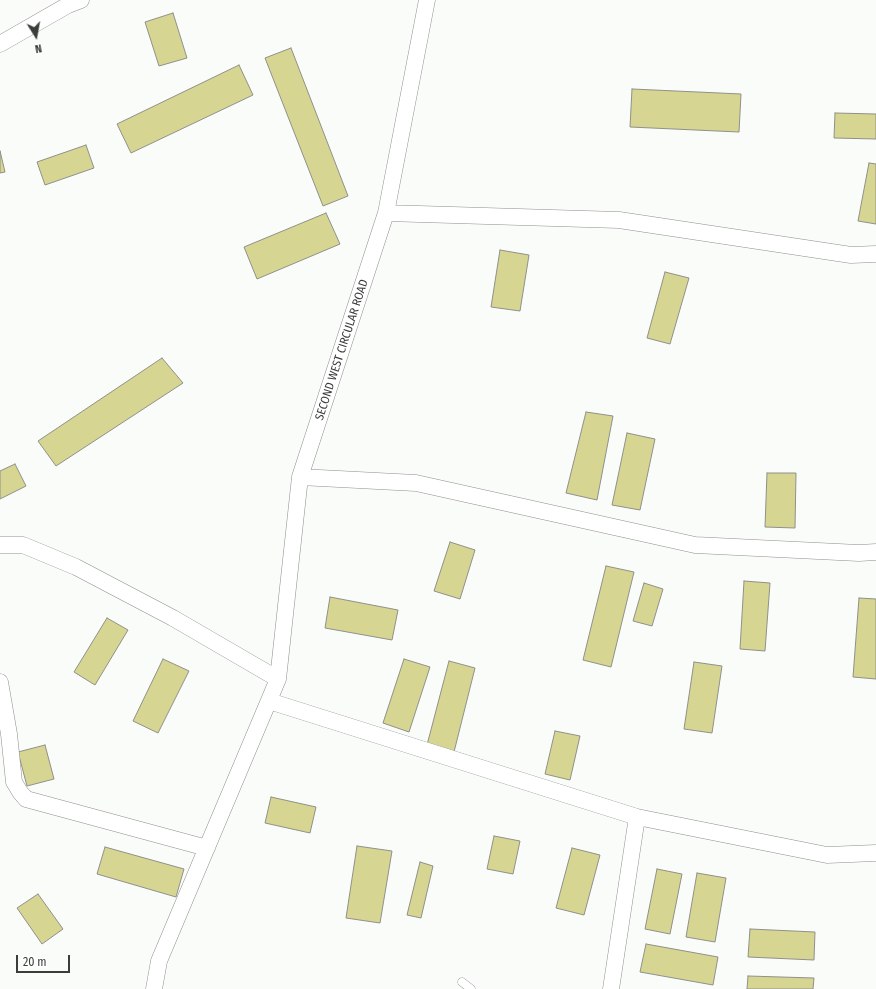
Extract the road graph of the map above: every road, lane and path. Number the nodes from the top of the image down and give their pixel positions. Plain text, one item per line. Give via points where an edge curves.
1 (427, 0) edge
2 (72, 2) edge
3 (0, 44) edge
4 (386, 213) junction
5 (876, 254) edge
6 (300, 477) junction
7 (0, 545) edge
8 (876, 552) edge
9 (278, 679) junction
10 (0, 682) edge
11 (269, 701) junction
12 (637, 817) junction
13 (207, 848) junction
14 (876, 853) edge
15 (462, 982) dead end
16 (154, 989) edge
17 (471, 989) edge
18 (611, 989) edge

1 - 4 street, SECOND WEST CIRCULAR ROAD
2 - 3 street
4 - 5 street via 619,220 851,255
4 - 6 street, SECOND WEST CIRCULAR ROAD
6 - 8 street via 416,483 695,545
6 - 9 street, SECOND WEST CIRCULAR ROAD
7 - 9 street via 23,545 76,567 173,618
9 - 11 street, SECOND WEST CIRCULAR ROAD
10 - 13 street via 14,782 26,799
11 - 12 street
11 - 13 street, SECOND WEST CIRCULAR ROAD
12 - 14 street via 827,855
12 - 18 street
13 - 16 street, SECOND WEST CIRCULAR ROAD via 159,961
15 - 17 lane

